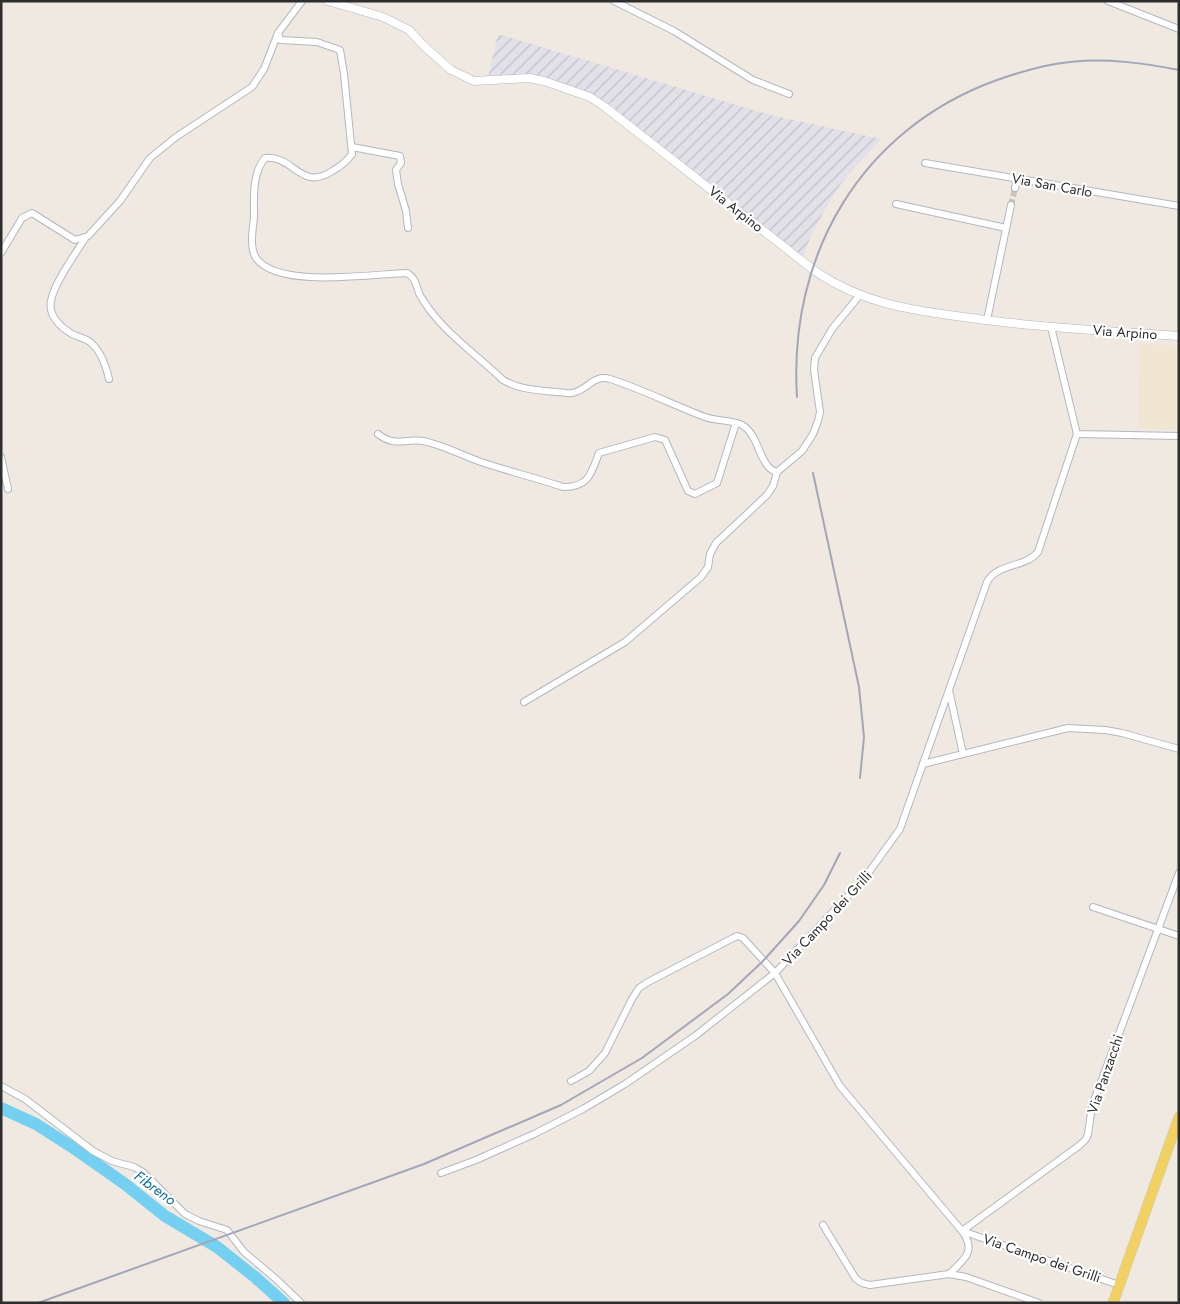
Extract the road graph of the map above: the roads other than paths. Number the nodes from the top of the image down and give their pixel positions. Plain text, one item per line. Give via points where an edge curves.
1 (302, 1) edge
2 (328, 1) edge
3 (614, 1) edge
4 (1108, 1) edge
5 (1179, 29) edge
6 (278, 33) junction
7 (789, 94) dead end
8 (352, 147) junction
9 (925, 163) dead end
10 (1017, 179) junction
11 (1015, 188) tunnel mouth
12 (896, 204) dead end
13 (1011, 205) tunnel mouth
14 (1179, 206) edge
15 (408, 228) dead end
16 (1006, 228) junction
17 (86, 237) junction
18 (1, 253) edge
19 (860, 296) junction
20 (987, 320) junction
21 (1051, 327) junction
22 (1179, 336) edge
23 (109, 379) dead end
24 (736, 423) junction
25 (378, 434) dead end
26 (1077, 434) junction
27 (1179, 436) edge
28 (1, 457) edge
29 (777, 472) junction
30 (8, 489) dead end
31 (949, 689) junction
32 (524, 702) dead end
33 (1179, 749) edge
34 (962, 754) junction
35 (922, 764) junction
36 (1179, 873) edge
37 (1093, 907) dead end
38 (1158, 929) junction
39 (1179, 936) edge
40 (775, 973) junction
41 (571, 1081) dead end
42 (1, 1086) edge
43 (1179, 1117) edge
44 (441, 1173) dead end
45 (822, 1224) dead end
46 (962, 1231) junction
47 (949, 1274) junction
48 (1120, 1285) junction
49 (301, 1303) edge
50 (1039, 1303) edge
51 (1113, 1303) edge

1 - 6 street
2 - 19 street, Via Arpino via 383,17 409,30 451,70 474,81 529,78 590,97 815,271
3 - 7 street via 674,31 753,80
4 - 5 street
6 - 8 street via 280,40 317,42 340,50
6 - 17 street via 264,69 252,87 150,158 120,201
8 - 15 street via 400,156 401,163 396,170
8 - 24 street via 348,160 325,176 316,178 302,174 273,157 265,158 260,164 254,194 252,245 256,258 262,264 283,274 309,277 408,273 430,310 451,334 512,386 573,393 597,378 606,378 704,416
9 - 10 street, Via San Carlo
10 - 11 street
10 - 14 street, Via San Carlo
12 - 16 street
13 - 16 street
16 - 20 street
17 - 18 street via 75,240 32,213 22,218
17 - 23 street via 55,289 50,310 58,323 96,349
19 - 20 street, Via Arpino via 905,308
19 - 29 street via 832,329 815,358 820,412 813,434 802,451
20 - 21 street, Via Arpino
21 - 22 street, Via Arpino
21 - 26 street
24 - 25 street via 717,483 695,494 688,491 662,438 604,450 599,453 587,480 574,487 563,487 425,441 394,442
24 - 29 street via 748,430 767,466
26 - 27 street
26 - 31 street, Via Campo dei Grilli via 1040,550 1032,558 997,571 989,578
28 - 30 street
29 - 32 street via 769,493 716,544 706,570 695,583 625,642
31 - 34 street
31 - 35 street, Via Campo dei Grilli
33 - 34 street via 1122,733 1068,728
34 - 35 street
35 - 40 street, Via Campo dei Grilli via 900,829 875,865
36 - 38 street, Via Panzacchi
37 - 38 street
38 - 39 street
38 - 46 street, Via Panzacchi via 1092,1106 1086,1139
40 - 41 street via 743,938 730,938 640,988 605,1053 589,1071
40 - 44 street via 695,1036 625,1084 534,1134
40 - 46 street, Via Campo dei Grilli via 842,1090
42 - 49 street via 32,1104 93,1152 143,1172 189,1216 227,1230 244,1252
43 - 48 main road
45 - 47 street via 856,1279 862,1283
46 - 47 street via 968,1242 967,1254
46 - 48 street, Via Campo dei Grilli
47 - 50 street
48 - 51 main road

